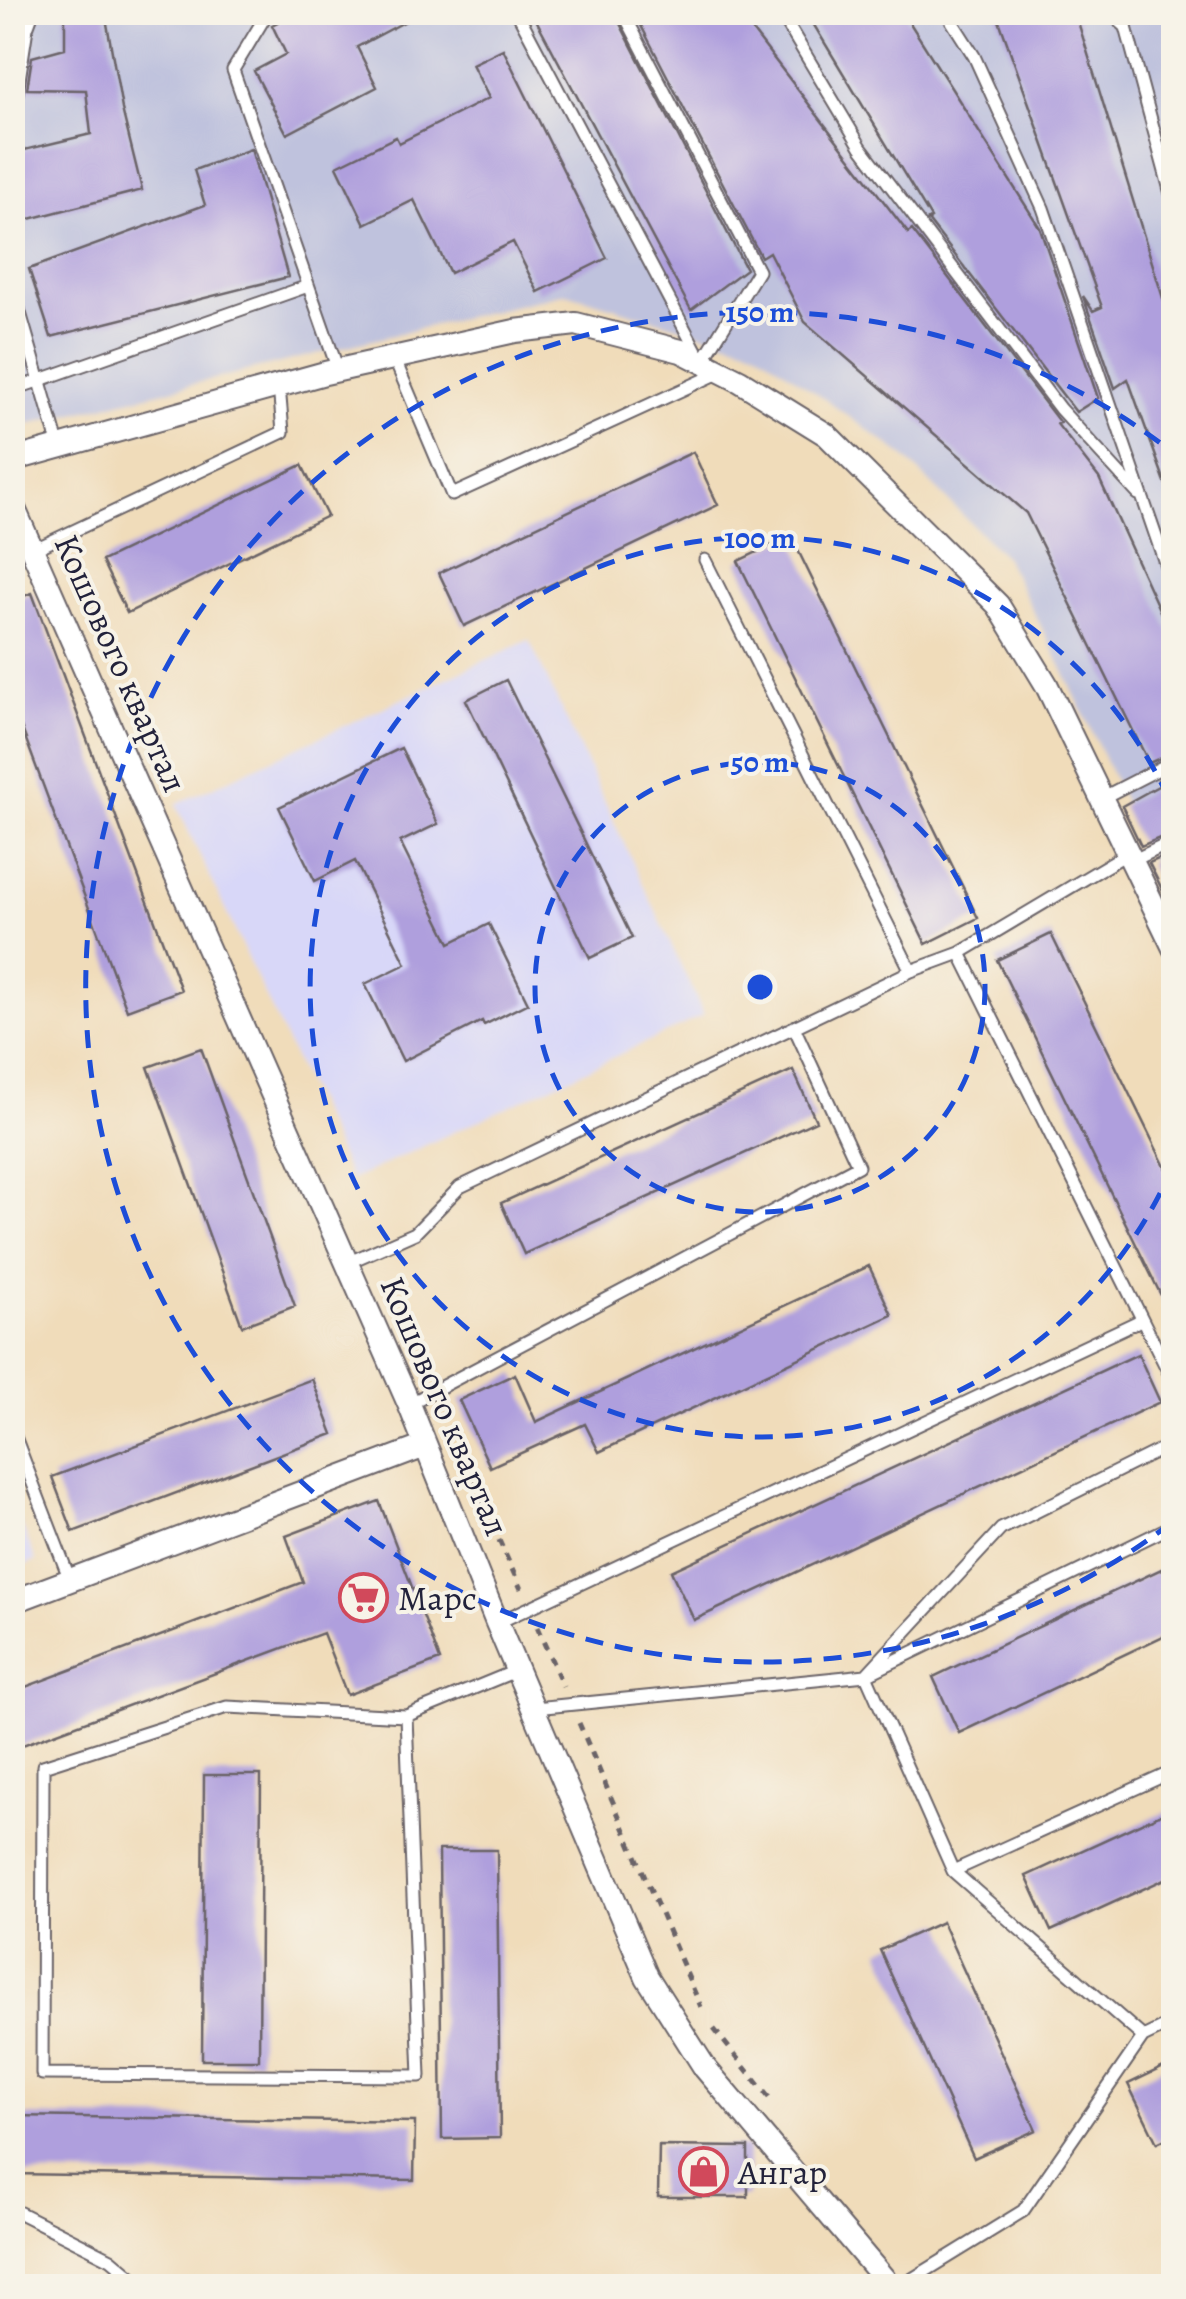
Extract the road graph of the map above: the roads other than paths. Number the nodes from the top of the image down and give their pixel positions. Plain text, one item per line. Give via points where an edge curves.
1 (33, 12) edge
2 (268, 12) edge
3 (517, 12) edge
4 (623, 12) edge
5 (780, 12) edge
6 (946, 12) edge
7 (1109, 12) edge
8 (1131, 12) edge
9 (1126, 27) junction
10 (12, 125) edge
11 (1174, 205) edge
12 (12, 285) edge
13 (308, 286) junction
14 (394, 358) junction
15 (712, 367) junction
16 (338, 370) junction
17 (40, 380) junction
18 (279, 386) junction
19 (12, 390) edge
20 (59, 447) junction
21 (12, 460) edge
22 (1142, 497) junction
23 (12, 504) edge
24 (32, 550) junction
25 (705, 560) dead end
26 (1174, 590) edge
27 (1174, 761) edge
28 (1102, 798) junction
29 (1174, 841) edge
30 (1130, 857) junction
31 (1172, 939) edge
32 (960, 953) junction
33 (911, 971) junction
34 (794, 1027) junction
35 (347, 1262) junction
36 (1141, 1320) junction
37 (1174, 1382) edge
38 (409, 1404) junction
39 (12, 1428) edge
40 (1174, 1443) edge
41 (425, 1446) junction
42 (1174, 1525) edge
43 (70, 1580) junction
44 (12, 1602) edge
45 (497, 1623) junction
46 (518, 1670) junction
47 (866, 1675) junction
48 (536, 1708) junction
49 (406, 1716) junction
50 (1174, 1771) edge
51 (953, 1870) junction
52 (1174, 2022) edge
53 (1143, 2037) junction
54 (12, 2209) edge
55 (144, 2286) edge
56 (890, 2286) edge
57 (901, 2286) edge

1 - 10 lane
2 - 13 lane via 233,70
3 - 15 lane
4 - 15 lane via 758,271
5 - 22 lane via 872,162 1060,409
6 - 22 lane via 974,56 1043,208
7 - 9 lane
8 - 9 lane
9 - 11 lane
12 - 17 lane
13 - 16 lane
13 - 17 lane
14 - 15 street via 515,330 576,324
14 - 15 lane via 452,495
14 - 16 street
15 - 28 street via 827,435 998,605
16 - 18 street
17 - 19 lane
17 - 20 lane
18 - 20 street
18 - 24 lane via 283,432
20 - 21 street
22 - 26 lane
23 - 24 street, Кошового квартал
24 - 35 street, Кошового квартал
25 - 33 lane
27 - 28 lane
28 - 30 street
29 - 30 lane
30 - 31 street
30 - 32 lane
32 - 33 lane
32 - 36 lane
33 - 34 lane
34 - 35 lane via 460,1187 416,1233
34 - 38 lane via 858,1166
35 - 38 street, Кошового квартал
36 - 37 lane
36 - 45 lane
38 - 41 street, Кошового квартал
39 - 43 lane
40 - 47 lane via 1002,1528
41 - 43 street
41 - 45 street, Кошового квартал
42 - 47 lane
43 - 44 street
45 - 46 street, Кошового квартал
46 - 48 street, Кошового квартал
46 - 49 lane
47 - 48 lane
47 - 51 lane
48 - 56 street, Кошового квартал via 647,1977 706,2068
49 - 49 lane via 227,1707 43,1766 42,2074 420,2076
50 - 51 lane
51 - 53 lane
52 - 53 lane
53 - 57 lane via 1023,2211
54 - 55 lane via 111,2259

